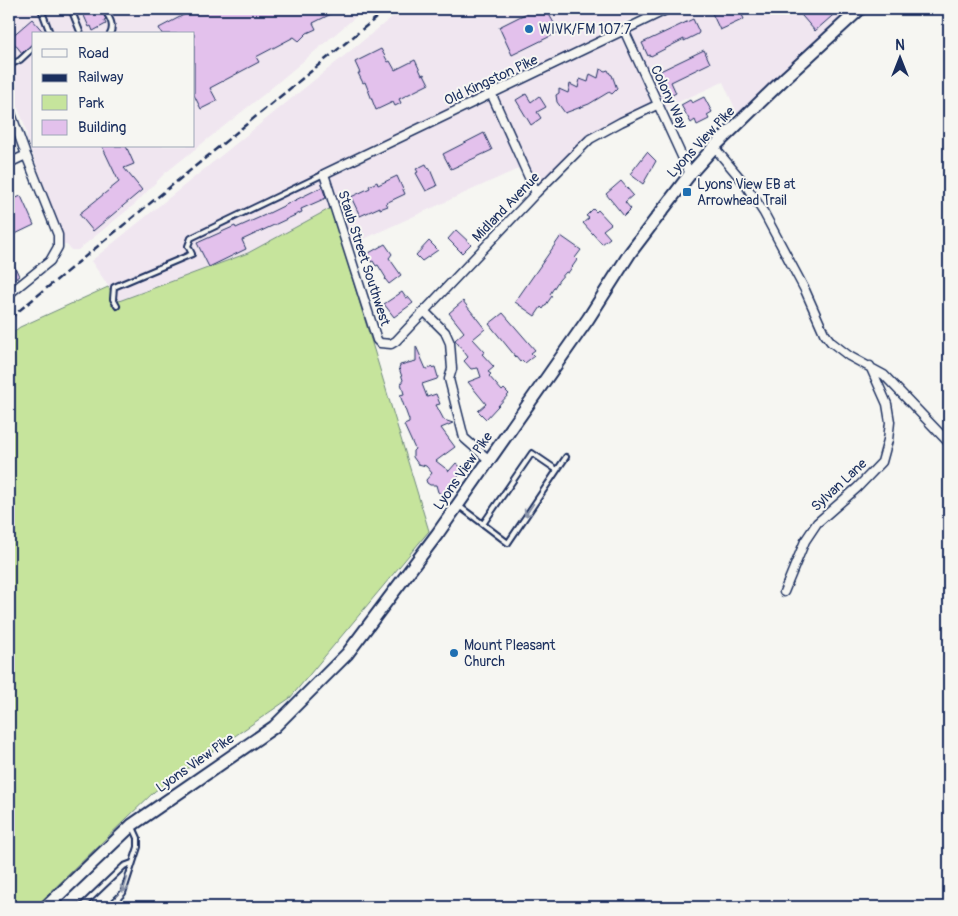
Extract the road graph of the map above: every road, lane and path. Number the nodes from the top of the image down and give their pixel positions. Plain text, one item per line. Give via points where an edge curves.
1 (41, 9) edge
2 (71, 9) edge
3 (104, 9) edge
4 (668, 9) edge
5 (860, 9) edge
6 (624, 30) junction
7 (50, 32) edge
8 (79, 32) edge
9 (111, 32) edge
10 (32, 50) edge
11 (12, 64) dead end
12 (491, 93) junction
13 (659, 104) junction
14 (9, 108) edge
15 (714, 147) junction
16 (26, 155) junction
17 (9, 163) edge
18 (324, 174) junction
19 (690, 174) junction
20 (536, 193) junction
21 (9, 294) edge
22 (117, 306) dead end
23 (425, 312) junction
24 (385, 345) joint
25 (870, 366) junction
26 (949, 443) edge
27 (566, 457) dead end
28 (490, 460) junction
29 (557, 470) junction
30 (458, 505) junction
31 (484, 524) junction
32 (784, 592) dead end
33 (132, 825) junction
34 (132, 863) junction
35 (46, 907) edge
36 (81, 907) edge
37 (109, 907) edge

1 - 7 lane
2 - 8 lane
3 - 9 lane via 112,24
4 - 6 street, Old Kingston Pike
5 - 15 street, Lyons View Pike
6 - 12 street, Old Kingston Pike
6 - 13 street, Colony Way
10 - 11 lane
12 - 18 street, Old Kingston Pike
12 - 20 street
13 - 19 street, Colony Way
13 - 20 street, Midland Avenue via 590,140
14 - 16 street
15 - 19 street, Lyons View Pike
15 - 25 street via 764,213 824,333 839,349
16 - 17 street
16 - 21 street via 58,235 58,247 50,261
18 - 22 lane via 191,238 188,246 192,254 114,287 112,293
18 - 24 street, Staub Street Southwest via 377,340
19 - 28 street, Lyons View Pike via 630,253
20 - 23 street, Midland Avenue
23 - 24 street, Midland Avenue via 396,341
23 - 28 street via 450,343 450,379 464,438
25 - 26 street via 891,382
25 - 32 street, Sylvan Lane via 887,404 890,422 882,462 817,523
27 - 29 lane
28 - 30 street, Lyons View Pike
29 - 31 lane via 532,452
29 -> 31 lane via 508,543
30 - 31 lane
30 - 33 street, Lyons View Pike via 347,654 274,727
33 - 34 lane via 138,838
33 - 35 street, Lyons View Pike
34 - 36 lane via 124,866
34 -> 37 lane via 123,893

